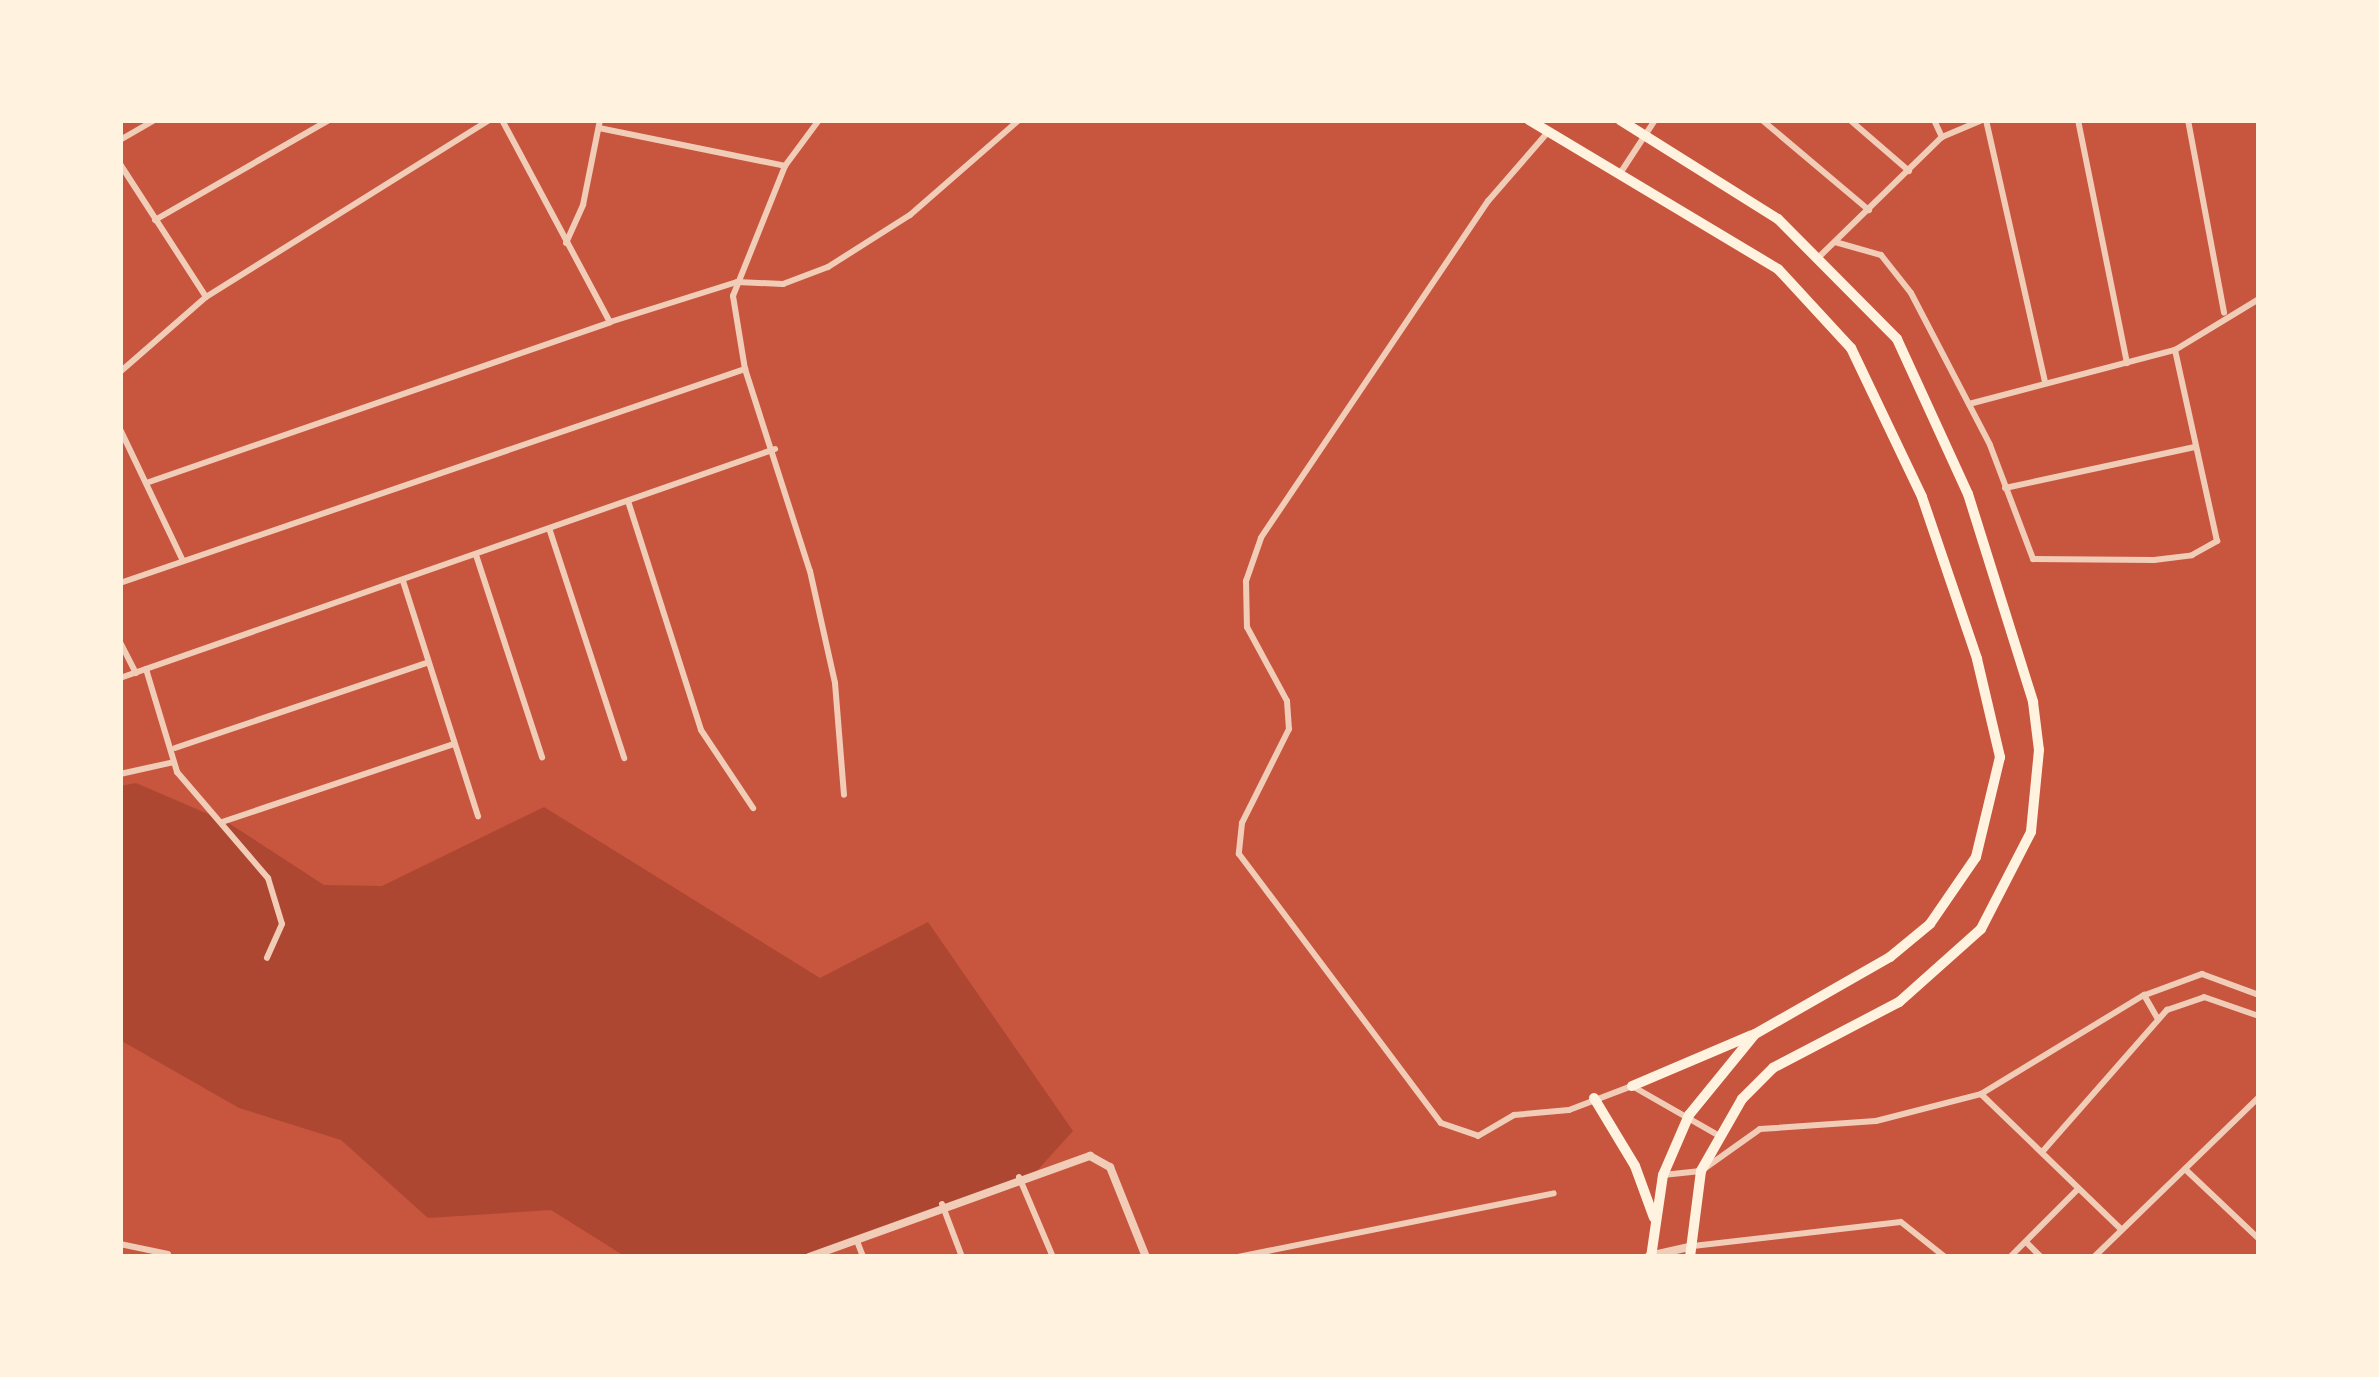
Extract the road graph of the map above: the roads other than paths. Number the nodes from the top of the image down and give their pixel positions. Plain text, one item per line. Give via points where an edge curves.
1 (154, 120) edge
2 (329, 120) edge
3 (489, 120) edge
4 (502, 120) edge
5 (819, 120) edge
6 (1019, 120) edge
7 (1528, 120) edge
8 (1620, 120) edge
9 (1655, 120) edge
10 (1762, 120) edge
11 (1850, 120) edge
12 (1934, 120) edge
13 (1984, 120) edge
14 (2078, 120) edge
15 (2188, 120) edge
16 (599, 124) edge
17 (1548, 132) junction
18 (1646, 135) junction
19 (1942, 137) junction
20 (120, 140) edge
21 (120, 164) edge
22 (784, 166) junction
23 (1910, 171) junction
24 (1621, 172) junction
25 (1869, 210) junction
26 (154, 220) junction
27 (1835, 242) junction
28 (566, 243) junction
29 (1821, 255) junction
30 (737, 282) junction
31 (206, 297) junction
32 (2259, 299) edge
33 (2224, 314) junction
34 (610, 322) junction
35 (2175, 350) junction
36 (2127, 363) junction
37 (745, 369) junction
38 (120, 372) edge
39 (2045, 382) junction
40 (1969, 404) junction
41 (120, 429) edge
42 (2194, 447) junction
43 (775, 449) junction
44 (149, 482) junction
45 (2005, 488) junction
46 (628, 501) junction
47 (550, 531) junction
48 (476, 555) junction
49 (183, 561) junction
50 (403, 581) junction
51 (120, 583) edge
52 (120, 642) edge
53 (426, 663) junction
54 (146, 669) junction
55 (136, 673) junction
56 (120, 678) edge
57 (454, 744) junction
58 (175, 748) junction
59 (542, 757) dead end
60 (625, 758) dead end
61 (175, 762) junction
62 (120, 774) edge
63 (844, 795) dead end
64 (752, 808) dead end
65 (478, 816) dead end
66 (222, 822) junction
67 (267, 958) dead end
68 (2144, 995) junction
69 (2259, 995) edge
70 (2259, 1016) edge
71 (2158, 1019) junction
72 (1755, 1034) junction
73 (1632, 1087) junction
74 (1981, 1094) junction
75 (2259, 1097) edge
76 (1594, 1098) junction
77 (1689, 1115) junction
78 (1718, 1136) junction
79 (2043, 1151) junction
80 (2185, 1169) junction
81 (1701, 1171) junction
82 (1663, 1175) junction
83 (1019, 1177) junction
84 (2078, 1189) junction
85 (1554, 1193) dead end
86 (942, 1204) junction
87 (1655, 1220) junction
88 (2121, 1229) junction
89 (855, 1238) junction
90 (2259, 1239) edge
91 (2025, 1241) junction
92 (120, 1244) edge
93 (1689, 1252) edge
94 (168, 1254) dead end
95 (814, 1256) edge
96 (863, 1257) edge
97 (962, 1257) edge
98 (1053, 1257) edge
99 (1146, 1257) edge
100 (1238, 1257) edge
101 (1649, 1257) edge
102 (1946, 1257) edge
103 (2010, 1257) edge
104 (2041, 1257) edge
105 (2094, 1257) edge

1 - 20 street
2 - 26 street
3 - 31 street
4 - 28 street
5 - 22 street
6 - 30 street via 910,215 828,267 783,284
7 - 17 main road
8 - 18 main road
9 - 18 street
10 - 25 street
11 - 23 street
12 - 19 street
13 - 19 street
13 - 39 street
14 - 36 street
15 - 33 street
16 - 22 street
16 - 28 street via 583,205
17 - 24 main road
17 - 76 street via 1488,201 1261,538 1246,581 1247,627 1287,701 1289,729 1242,823 1239,854 1441,1124 1478,1136 1514,1115 1569,1110
18 - 24 street
18 - 29 main road
19 - 23 street
21 - 26 street
22 - 30 street
23 - 25 street
24 - 72 main road via 1778,269 1851,348 1922,497 1977,659 2000,757 1976,857 1930,924 1890,957
25 - 27 street
26 - 31 street
27 - 29 street
27 - 40 street via 1881,255 1911,293
28 - 34 street
29 - 78 main road via 1897,339 1935,412 2016,641 2039,750 2031,832 1981,929 1898,1002 1773,1068
30 - 34 street
30 - 37 street
31 - 38 street
32 - 33 street
33 - 35 street
34 - 44 street
35 - 36 street
35 - 42 street
36 - 39 street
37 - 43 street
37 - 49 street
39 - 40 street
40 - 45 street
41 - 44 street
42 - 45 street
42 - 45 street via 2217,541 2192,556 2033,559
43 - 46 street
43 - 63 street via 835,683
44 - 49 street
46 - 47 street
46 - 64 street via 701,730
47 - 48 street
47 - 60 street
48 - 50 street
48 - 59 street
49 - 51 street
50 - 53 street
50 - 54 street
52 - 55 street
53 - 57 street
53 - 58 street
54 - 55 street
54 - 58 street
55 - 56 street
57 - 65 street
57 - 66 street
58 - 61 street
61 - 62 street
61 - 66 street
66 - 67 street via 253,852 277,904 282,924
68 - 69 street via 2202,974
68 - 71 street
68 - 74 street
70 - 71 street via 2204,997
71 - 79 street
72 - 73 main road
72 - 77 main road
73 - 76 street
73 - 77 street
74 - 79 street
74 - 81 street via 1876,1121 1760,1130
75 - 80 street
76 - 87 main road via 1635,1166
77 - 78 street
77 - 82 main road
78 - 81 main road
79 - 84 street
80 - 88 street
80 - 90 street
81 - 82 street
81 - 93 main road
82 - 87 main road
83 - 86 street
83 - 98 street
83 - 99 street via 1102,1158
84 - 88 street
84 - 91 street
85 - 100 street
86 - 89 street
86 - 97 street
87 - 101 main road
88 - 105 street
89 - 95 street
89 - 96 street
91 - 103 street
91 - 104 street
92 - 94 street
93 - 101 street
93 - 102 street via 1901,1222

